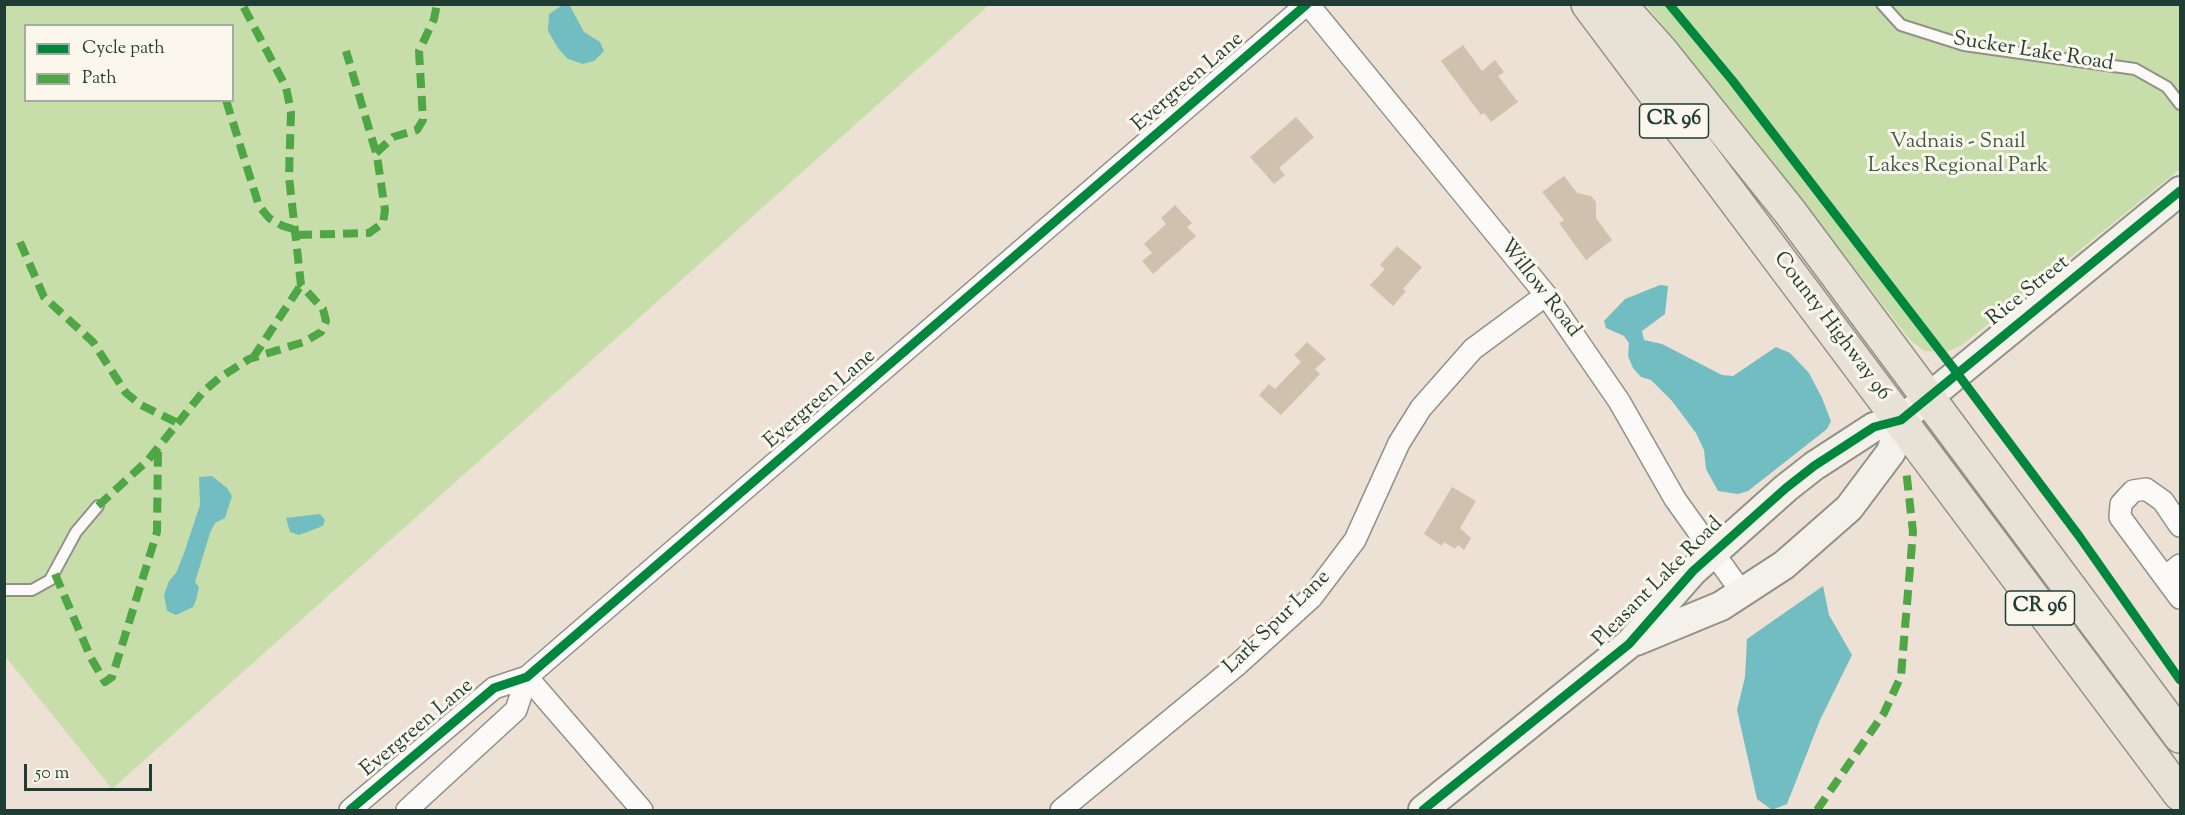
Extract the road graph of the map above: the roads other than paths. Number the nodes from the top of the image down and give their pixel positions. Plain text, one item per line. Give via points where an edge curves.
1 (1308, 4) edge
2 (1588, 4) edge
3 (1618, 4) edge
4 (1882, 4) edge
5 (2181, 104) edge
6 (2181, 191) edge
7 (1546, 295) junction
8 (1929, 396) junction
9 (1901, 420) junction
10 (98, 506) dead end
11 (2181, 526) edge
12 (1713, 551) junction
13 (2173, 571) edge
14 (4, 590) edge
15 (1743, 594) junction
16 (2181, 598) edge
17 (1629, 644) junction
18 (527, 676) junction
19 (2181, 735) edge
20 (2181, 794) edge
21 (350, 810) edge
22 (406, 810) edge
23 (642, 810) edge
24 (1061, 810) edge
25 (1423, 810) edge

1 - 7 street, Willow Road
1 - 18 street, Evergreen Lane
2 - 9 main road, County Highway 96 / CR 96
3 - 8 main road, County Highway 96 / CR 96 via 1661,51 1790,212
4 - 5 lane, Sucker Lake Road via 1901,25 1964,45 2135,69 2167,87
6 - 8 street, Rice Street
7 - 12 street, Willow Road via 1619,401 1675,499
7 - 24 street, Lark Spur Lane via 1473,349 1420,408 1399,443 1355,540 1312,597 1236,666
8 - 9 street, Rice Street
8 - 19 main road, County Highway 96 / CR 96
9 - 12 street, Pleasant Lake Road via 1874,427 1814,466
9 - 15 street, Pleasant Lake Road via 1891,452 1850,508 1784,565
9 - 20 main road, County Highway 96 / CR 96
10 - 14 lane via 76,532 50,580 32,590
11 - 13 street via 2163,501 2146,489 2133,491 2121,504 2120,517
12 - 15 street, Willow Road
12 - 17 street, Pleasant Lake Road
13 - 16 street
15 - 17 street, Pleasant Lake Road
17 - 25 street, Pleasant Lake Road
18 - 21 street, Evergreen Lane via 494,688
18 - 22 street via 516,710
18 - 23 street

